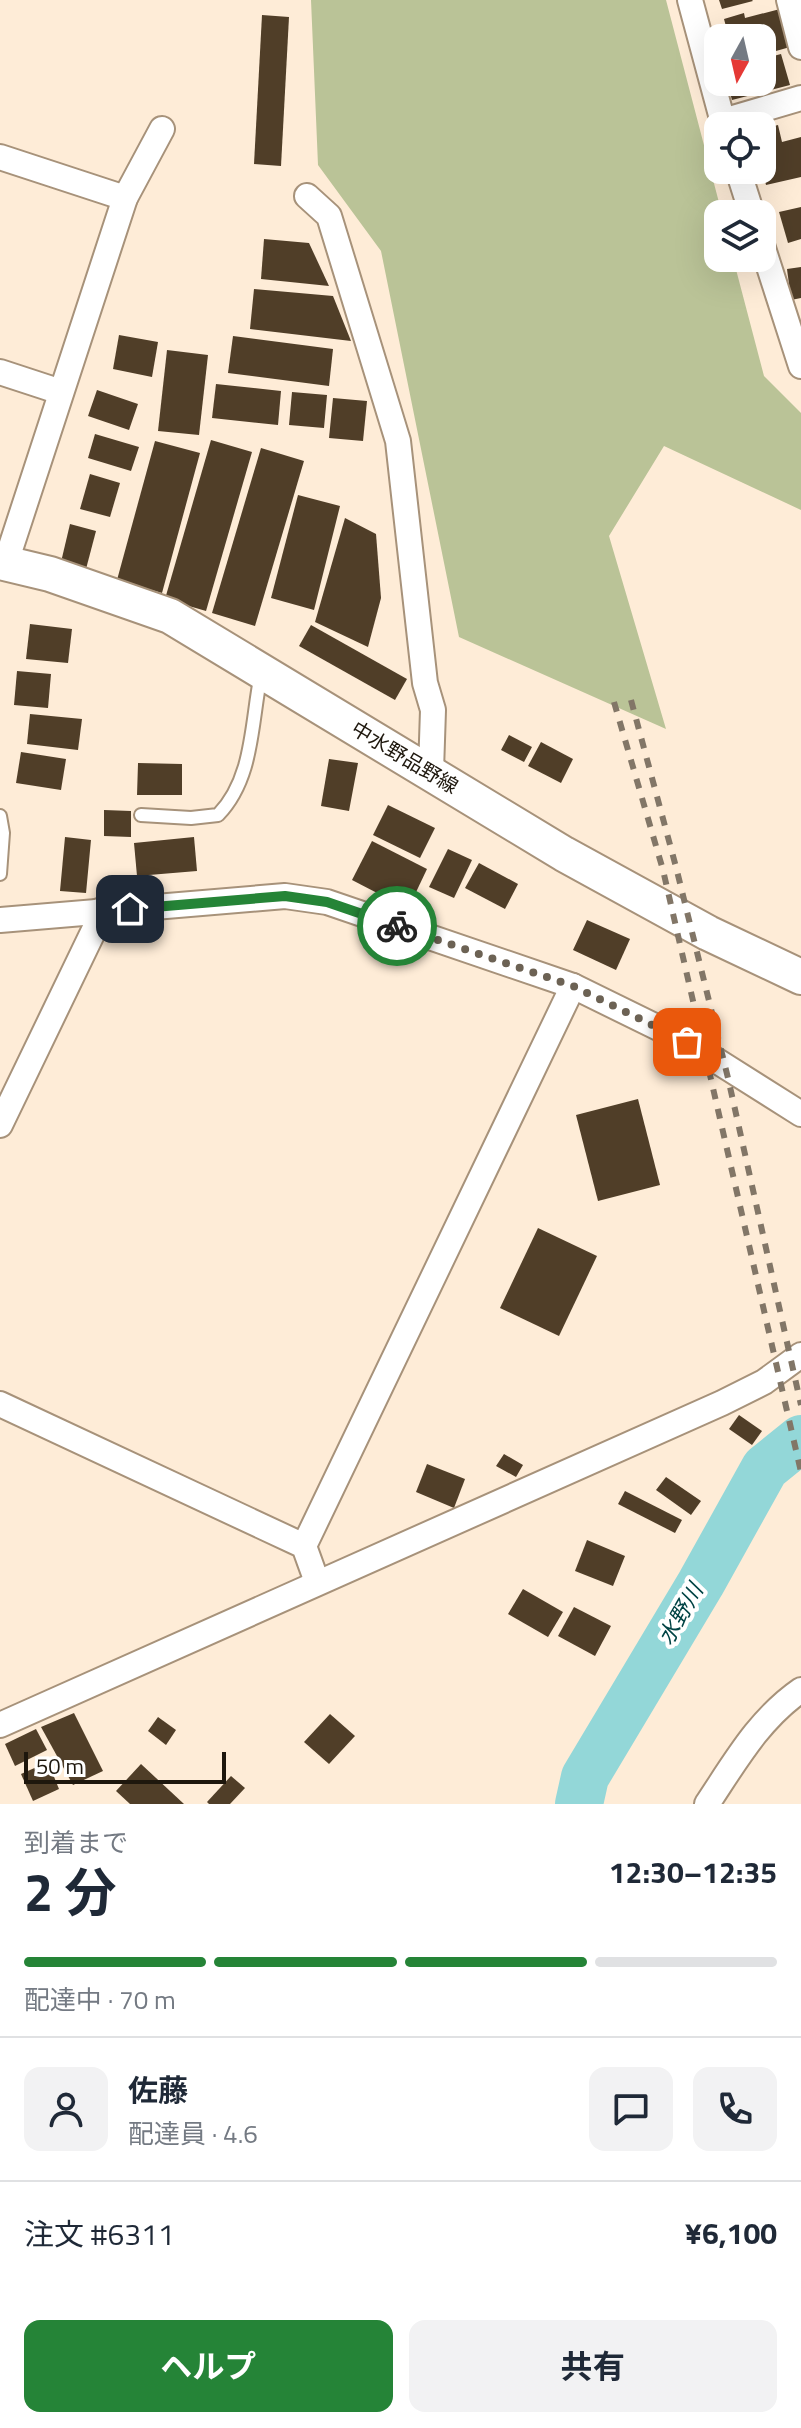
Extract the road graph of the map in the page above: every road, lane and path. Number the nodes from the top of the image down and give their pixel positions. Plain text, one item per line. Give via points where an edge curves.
1 (690, 0) edge
2 (789, 0) edge
3 (801, 47) edge
4 (801, 98) edge
5 (721, 112) edge
6 (760, 112) edge
7 (162, 129) dead end
8 (0, 157) edge
9 (307, 196) dead end
10 (125, 198) junction
11 (771, 272) edge
12 (801, 366) edge
13 (0, 372) edge
14 (61, 392) junction
15 (3, 562) edge
16 (262, 670) junction
17 (431, 771) junction
18 (141, 815) dead end
19 (0, 816) edge
20 (0, 874) edge
21 (99, 911) junction
22 (0, 920) edge
23 (801, 977) edge
24 (573, 986) junction
25 (801, 1114) edge
26 (0, 1125) edge
27 (801, 1355) edge
28 (0, 1404) edge
29 (304, 1546) junction
30 (317, 1582) junction
31 (801, 1690) edge
32 (0, 1725) edge
33 (707, 1804) edge

1 - 5 street
2 - 3 street
4 - 6 street
7 - 10 street
8 - 10 street
9 - 17 street via 329,216 398,441 425,683 433,710
10 - 14 street
11 - 12 street
13 - 14 street
14 - 15 street
15 - 16 main road, 中水野品野線 via 170,616
16 - 17 main road, 中水野品野線
16 - 18 lane via 244,774 231,801 218,815
17 - 23 main road, 中水野品野線 via 645,900
19 - 20 lane
21 - 22 street
21 - 24 street via 285,896 327,902
21 - 26 street
24 - 25 street via 687,1042
24 - 29 street
27 - 30 street via 722,1403
28 - 29 street
29 - 30 street
30 - 32 street
31 - 33 street via 755,1731

